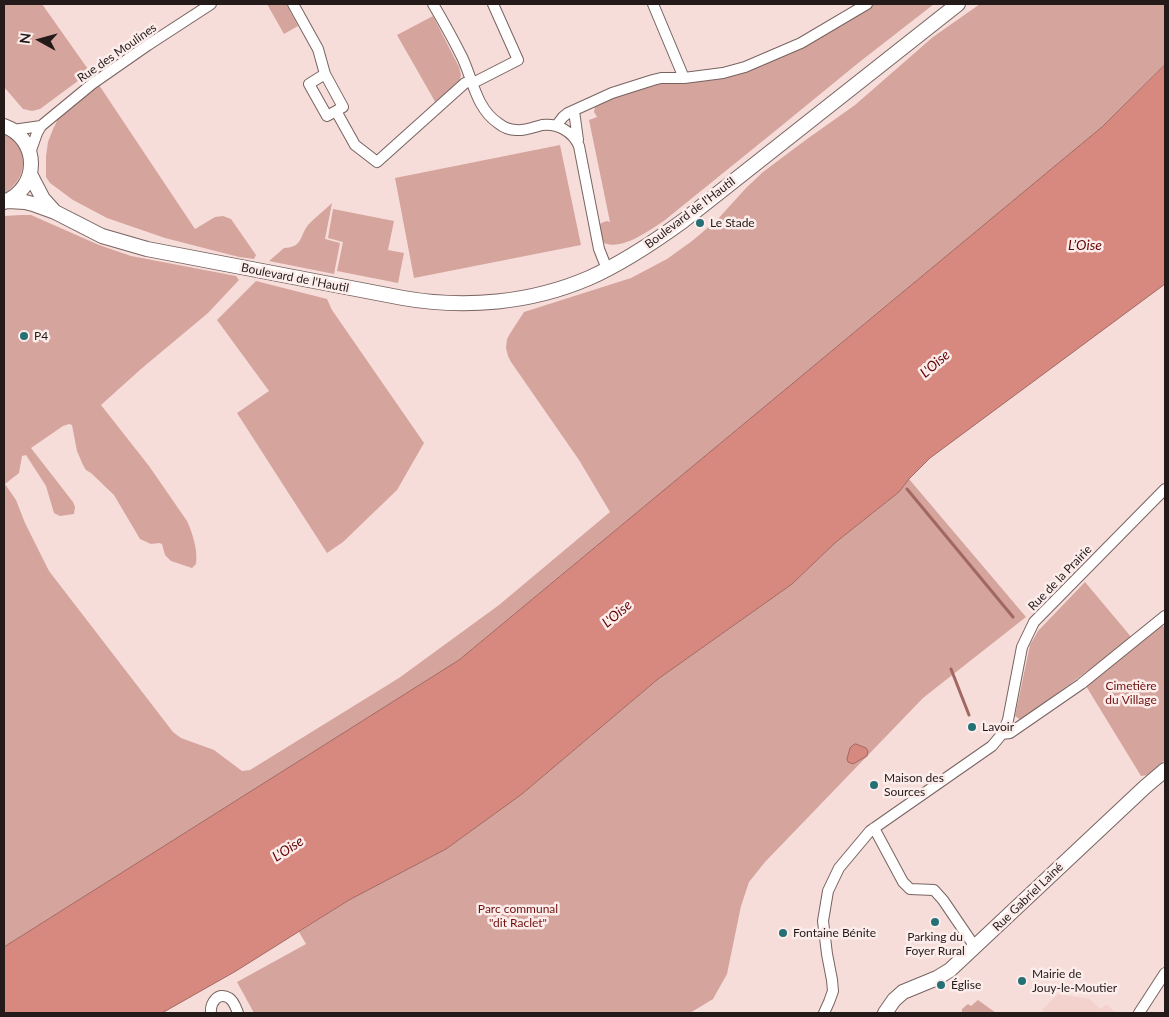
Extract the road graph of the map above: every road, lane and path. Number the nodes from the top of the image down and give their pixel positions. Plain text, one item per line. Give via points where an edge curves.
1 (211, 4) edge
2 (293, 4) edge
3 (433, 4) edge
4 (493, 4) edge
5 (653, 4) edge
6 (867, 4) edge
7 (958, 4) edge
8 (325, 74) junction
9 (684, 78) junction
10 (472, 82) junction
11 (336, 111) junction
12 (574, 111) junction
13 (41, 126) junction
14 (556, 126) junction
15 (9, 128) edge
16 (579, 146) junction
17 (30, 153) junction
18 (30, 174) junction
19 (6, 202) edge
20 (55, 212) junction
21 (607, 269) junction
22 (1165, 488) edge
23 (1165, 616) edge
24 (1002, 734) junction
25 (1165, 770) edge
26 (874, 828) junction
27 (975, 947) junction
28 (1165, 972) edge
29 (211, 1013) edge
30 (238, 1013) edge
31 (824, 1013) edge
32 (885, 1013) edge
33 (1139, 1013) edge

1 - 13 street, Rue des Moulines via 92,84
2 - 8 street via 318,49
3 - 10 street
4 - 10 street via 518,60
5 - 9 street
6 - 9 street via 801,43 745,67
7 - 21 main road, Boulevard de l'Hautil via 683,221
8 - 11 street via 344,107
8 - 11 street via 309,84 327,116
9 - 12 street via 653,80 612,93
10 - 11 street via 465,83 377,162 355,145
10 - 14 street via 483,108 503,126 514,130
12 - 14 street via 563,116
12 - 16 street
13 - 15 street
13 - 17 street, Rue des Moulines
14 - 16 street via 572,134
15 - 17 main road via 24,140
16 - 21 street via 599,249
17 - 18 main road
18 - 19 main road via 21,192
18 - 20 main road, Boulevard de l'Hautil via 43,199
19 - 20 main road, Boulevard de l'Hautil via 25,202
20 - 21 main road, Boulevard de l'Hautil via 102,236 147,249 437,303 532,296
22 - 24 street, Rue de la Prairie via 1034,622 1022,647 1008,720
23 - 24 street via 1081,684 1010,733
24 - 26 street via 992,746
25 - 27 main road, Rue Gabriel Lainé
26 - 27 street via 903,882 910,889 934,890
26 - 31 street via 839,868 828,891 824,921 832,991
27 - 32 main road, Rue Gabriel Lainé via 950,970 903,992
28 - 33 street
29 - 30 street via 212,1004 220,996 232,1000

